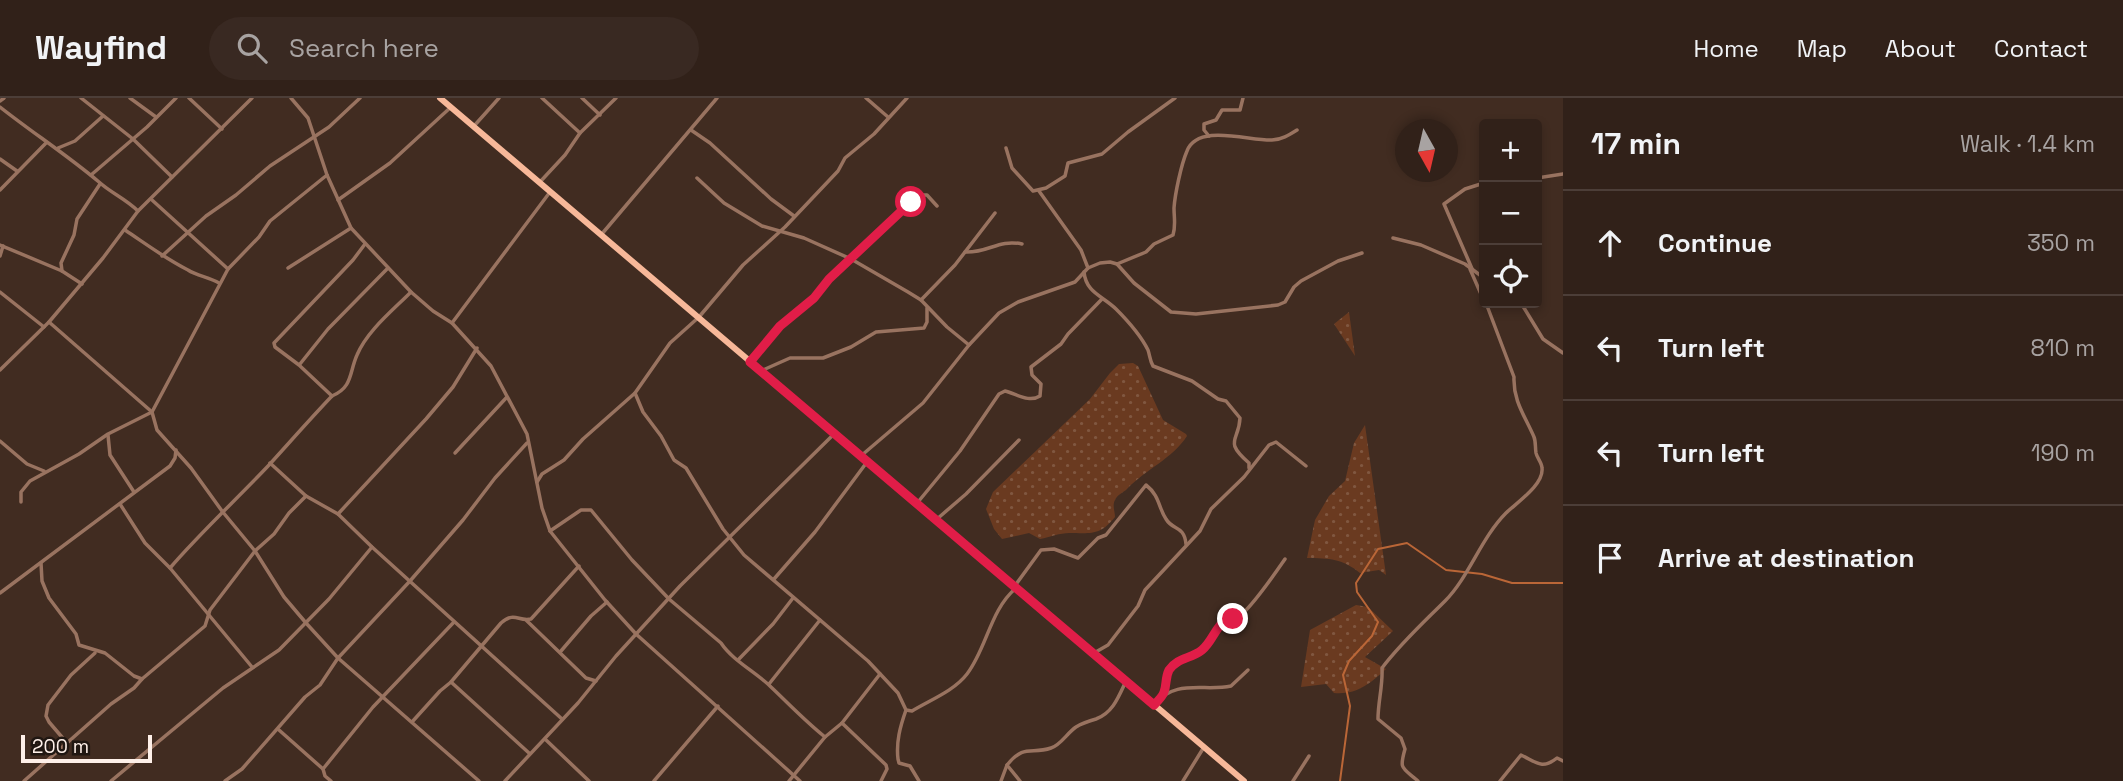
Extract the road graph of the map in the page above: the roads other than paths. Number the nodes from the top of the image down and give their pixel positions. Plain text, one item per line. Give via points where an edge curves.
1 (81, 98) edge
2 (130, 98) edge
3 (176, 98) edge
4 (189, 98) edge
5 (252, 98) edge
6 (291, 98) edge
7 (360, 98) edge
8 (440, 98) edge
9 (499, 98) edge
10 (542, 98) edge
11 (582, 98) edge
12 (616, 98) edge
13 (717, 98) edge
14 (866, 98) edge
15 (907, 98) edge
16 (1175, 98) edge
17 (1243, 98) edge
18 (0, 107) edge
19 (451, 107) junction
20 (103, 116) junction
21 (600, 116) junction
22 (156, 117) junction
23 (888, 117) junction
24 (474, 126) junction
25 (222, 128) junction
26 (690, 130) junction
27 (1297, 130) dead end
28 (580, 133) junction
29 (314, 135) junction
30 (1209, 136) junction
31 (133, 139) junction
32 (46, 143) junction
33 (58, 148) junction
34 (1006, 148) dead end
35 (0, 159) edge
36 (17, 171) junction
37 (91, 174) junction
38 (1563, 174) edge
39 (327, 175) junction
40 (1542, 177) edge
41 (172, 178) junction
42 (697, 178) dead end
43 (539, 183) junction
44 (100, 184) junction
45 (1479, 185) edge
46 (0, 190) edge
47 (1039, 191) junction
48 (550, 192) junction
49 (152, 199) junction
50 (338, 200) junction
51 (937, 206) dead end
52 (138, 211) junction
53 (995, 213) dead end
54 (794, 216) junction
55 (351, 228) junction
56 (125, 230) junction
57 (780, 232) junction
58 (186, 233) junction
59 (601, 235) junction
60 (1394, 238) dead end
61 (365, 244) junction
62 (1022, 244) dead end
63 (1, 245) edge
64 (965, 252) junction
65 (1362, 253) dead end
66 (0, 256) edge
67 (162, 256) junction
68 (851, 259) junction
69 (1117, 264) junction
70 (288, 268) dead end
71 (388, 268) junction
72 (228, 269) junction
73 (1471, 269) junction
74 (1086, 270) junction
75 (62, 271) junction
76 (1479, 275) edge
77 (219, 283) junction
78 (82, 284) junction
79 (1479, 288) edge
80 (0, 292) edge
81 (411, 292) junction
82 (1102, 299) junction
83 (921, 300) junction
84 (927, 308) junction
85 (1487, 308) edge
86 (1524, 308) edge
87 (699, 317) junction
88 (49, 322) junction
89 (452, 323) junction
90 (44, 327) junction
91 (969, 345) junction
92 (477, 348) junction
93 (1563, 353) edge
94 (750, 362) junction
95 (299, 365) junction
96 (0, 370) edge
97 (761, 371) junction
98 (635, 393) junction
99 (332, 396) junction
100 (507, 397) junction
101 (152, 412) junction
102 (835, 433) junction
103 (107, 434) junction
104 (1018, 440) dead end
105 (0, 441) edge
106 (528, 442) junction
107 (176, 450) junction
108 (455, 453) dead end
109 (861, 456) junction
110 (867, 462) junction
111 (270, 463) junction
112 (1306, 466) dead end
113 (1250, 470) junction
114 (45, 472) junction
115 (537, 484) junction
116 (134, 492) junction
117 (306, 496) junction
118 (21, 502) dead end
119 (120, 504) junction
120 (916, 504) junction
121 (222, 512) junction
122 (338, 514) junction
123 (936, 520) junction
124 (550, 531) junction
125 (730, 536) junction
126 (1186, 544) junction
127 (372, 547) junction
128 (255, 551) junction
129 (1285, 559) dead end
130 (40, 562) junction
131 (579, 566) junction
132 (170, 568) junction
133 (774, 579) junction
134 (410, 581) junction
135 (1015, 587) junction
136 (0, 593) edge
137 (793, 598) junction
138 (669, 599) junction
139 (607, 602) junction
140 (209, 614) junction
141 (526, 620) junction
142 (454, 621) junction
143 (820, 621) junction
144 (306, 623) junction
145 (636, 634) junction
146 (480, 646) junction
147 (561, 651) junction
148 (99, 652) junction
149 (1092, 654) junction
150 (338, 658) junction
151 (738, 659) junction
152 (252, 667) junction
153 (1248, 670) dead end
154 (880, 674) junction
155 (142, 679) junction
156 (596, 681) junction
157 (1126, 681) junction
158 (451, 682) junction
159 (769, 684) junction
160 (1164, 694) junction
161 (383, 697) junction
162 (1154, 705) junction
163 (718, 706) junction
164 (906, 710) junction
165 (562, 719) junction
166 (412, 722) junction
167 (842, 723) junction
168 (279, 730) junction
169 (825, 737) junction
170 (544, 739) junction
171 (67, 743) junction
172 (1204, 747) junction
173 (529, 753) junction
174 (1309, 756) dead end
175 (1563, 761) edge
176 (1007, 765) junction
177 (323, 769) junction
178 (794, 775) junction
179 (24, 781) edge
180 (111, 781) edge
181 (225, 781) edge
182 (331, 781) edge
183 (478, 781) edge
184 (505, 781) edge
185 (589, 781) edge
186 (654, 781) edge
187 (789, 781) edge
188 (800, 781) edge
189 (881, 781) edge
190 (919, 781) edge
191 (1001, 781) edge
192 (1020, 781) edge
193 (1183, 781) edge
194 (1244, 781) edge
195 (1293, 781) edge
196 (1418, 781) edge
197 (1500, 781) edge

1 - 20 street
2 - 22 street
3 - 22 street
4 - 25 street
5 - 25 street
6 - 29 street via 308,118
7 - 29 street
8 - 19 main road
9 - 24 street
10 - 28 street
11 - 21 street
12 - 21 street
13 - 26 street
14 - 23 street
15 - 23 street
16 - 47 street via 1102,154 1068,163 1065,176
17 - 30 street via 1240,110 1222,110 1216,120 1204,124
18 - 32 street
19 - 24 main road
19 - 50 street via 390,163
20 - 31 street
20 - 33 street via 75,141
21 - 28 street
22 - 31 street
23 - 54 street
24 - 43 main road
25 - 41 street
26 - 54 street
26 - 59 street
27 - 30 street via 1272,140
28 - 43 street
29 - 39 street
29 - 58 street
30 - 69 street via 1196,139 1186,152 1174,205 1173,235
31 - 37 street
31 - 41 street
32 - 33 street
32 - 36 street
33 - 37 street
34 - 47 street via 1012,169 1033,191
35 - 36 street
36 - 46 street
37 - 44 street
38 - 40 street
39 - 50 street
39 - 72 street via 270,221
41 - 49 street
42 - 57 street via 724,203
43 - 48 main road
44 - 52 street
44 - 75 street via 76,219
45 - 73 street via 1444,204
47 - 74 street via 1081,250
48 - 59 main road
48 - 89 street
49 - 52 street
49 - 58 street
50 - 55 street
51 - 68 street via 927,195 918,195
52 - 56 street
53 - 64 street
54 - 57 street
55 - 61 street
55 - 70 street
56 - 67 street
56 - 78 street
57 - 68 street
57 - 87 street via 743,265
58 - 67 street
58 - 72 street
59 - 87 main road
60 - 73 street via 1421,245
61 - 71 street
61 - 95 street via 276,339 275,347
62 - 64 street via 1008,241 987,250
63 - 66 street
63 - 75 street
64 - 83 street
65 - 69 street via 1301,281 1279,305 1196,314 1171,313
67 - 77 street
68 - 83 street
68 - 94 street via 780,326
69 - 74 street via 1105,262
71 - 81 street
71 - 95 street
72 - 77 street
73 - 76 street
73 - 79 street
74 - 82 street via 1086,284
74 - 91 street via 1076,282 1006,307
75 - 78 street
77 - 101 street
78 - 88 street
80 - 90 street
81 - 89 street
81 - 99 street via 361,345 347,384
82 - 113 street via 1132,329 1153,366 1227,401 1240,418 1234,441
82 - 120 street via 1061,344 1031,367 1041,384 1040,396 1028,399 1005,391 999,394
83 - 84 street
84 - 91 street
84 - 97 street via 924,328 876,332 823,358 790,358
85 - 196 street via 1542,468 1528,495 1494,527 1446,601 1382,668 1378,719 1401,738 1405,749 1401,766
86 - 93 street via 1543,339
87 - 94 main road
87 - 98 street via 670,343
88 - 90 street
88 - 101 street
89 - 92 street
90 - 96 street
91 - 109 street via 923,403
92 - 100 street
92 - 122 street via 453,387
94 - 97 main road
95 - 99 street
97 - 102 main road
98 - 115 street via 564,460 542,474
98 - 125 street via 674,460 686,468
99 - 111 street
100 - 106 street
100 - 108 street
101 - 103 street
101 - 107 street via 157,430
102 - 109 main road
102 - 125 street
103 - 114 street
103 - 116 street via 110,454
104 - 123 street
105 - 114 street via 27,464
106 - 115 street
106 - 134 street
107 - 116 street via 170,466
107 - 121 street
109 - 110 main road
110 - 120 main road
110 - 133 street
111 - 117 street
111 - 121 street
112 - 113 street via 1272,442
113 - 126 street via 1210,509 1200,531
114 - 118 street via 25,486
115 - 124 street
116 - 119 street
117 - 122 street
117 - 128 street
119 - 130 street
119 - 132 street via 145,542
120 - 123 main road
121 - 128 street
121 - 132 street
122 - 127 street
123 - 135 main road
124 - 131 street
124 - 138 street via 581,510 591,510
125 - 133 street via 744,555
125 - 138 street
126 - 135 street via 1182,530 1165,519 1162,505 1146,485 1106,534 1078,558 1054,549 1041,550
126 - 149 street via 1145,590 1108,645
127 - 134 street
127 - 144 street
128 - 140 street
128 - 144 street
129 - 160 street via 1237,618 1218,625 1201,651 1171,668
130 - 136 street
130 - 148 street via 49,598 79,645
131 - 139 street
131 - 141 street
132 - 140 street
133 - 137 street
134 - 142 street
134 - 150 street
135 - 149 main road
135 - 164 street via 962,679 912,711
137 - 143 street
137 - 151 street
138 - 145 street
138 - 151 street
139 - 145 street
139 - 147 street
140 - 152 street
140 - 155 street via 198,632
141 - 146 street via 507,618
141 - 147 street
142 - 146 street
142 - 161 street
143 - 154 street
143 - 159 street
144 - 150 street
144 - 152 street via 273,655
145 - 156 street
145 - 163 street
146 - 158 street
146 - 165 street
147 - 156 street via 586,678
148 - 155 street
148 - 171 street via 71,675 48,705 49,722
149 - 157 main road
150 - 161 street
150 - 168 street
151 - 159 street
152 - 180 street
153 - 160 street via 1231,686
154 - 164 street
154 - 167 street
155 - 171 street
156 - 165 street
157 - 162 main road
157 - 176 street via 1104,716 1080,724 1055,747 1021,752
158 - 166 street
158 - 173 street
159 - 169 street
160 - 162 street
161 - 166 street
161 - 177 street
162 - 172 main road
163 - 178 street
163 - 186 street
164 - 190 street via 897,735 898,759 911,766
165 - 170 street
166 - 183 street
167 - 169 street
167 - 189 street via 886,765
168 - 177 street
168 - 181 street
169 - 178 street
170 - 173 street
170 - 185 street
171 - 179 street
172 - 193 street
172 - 194 main road
173 - 184 street
174 - 195 street
175 - 197 street via 1557,758 1543,765 1521,755
176 - 191 street
176 - 192 street
177 - 182 street
178 - 187 street
178 - 188 street

